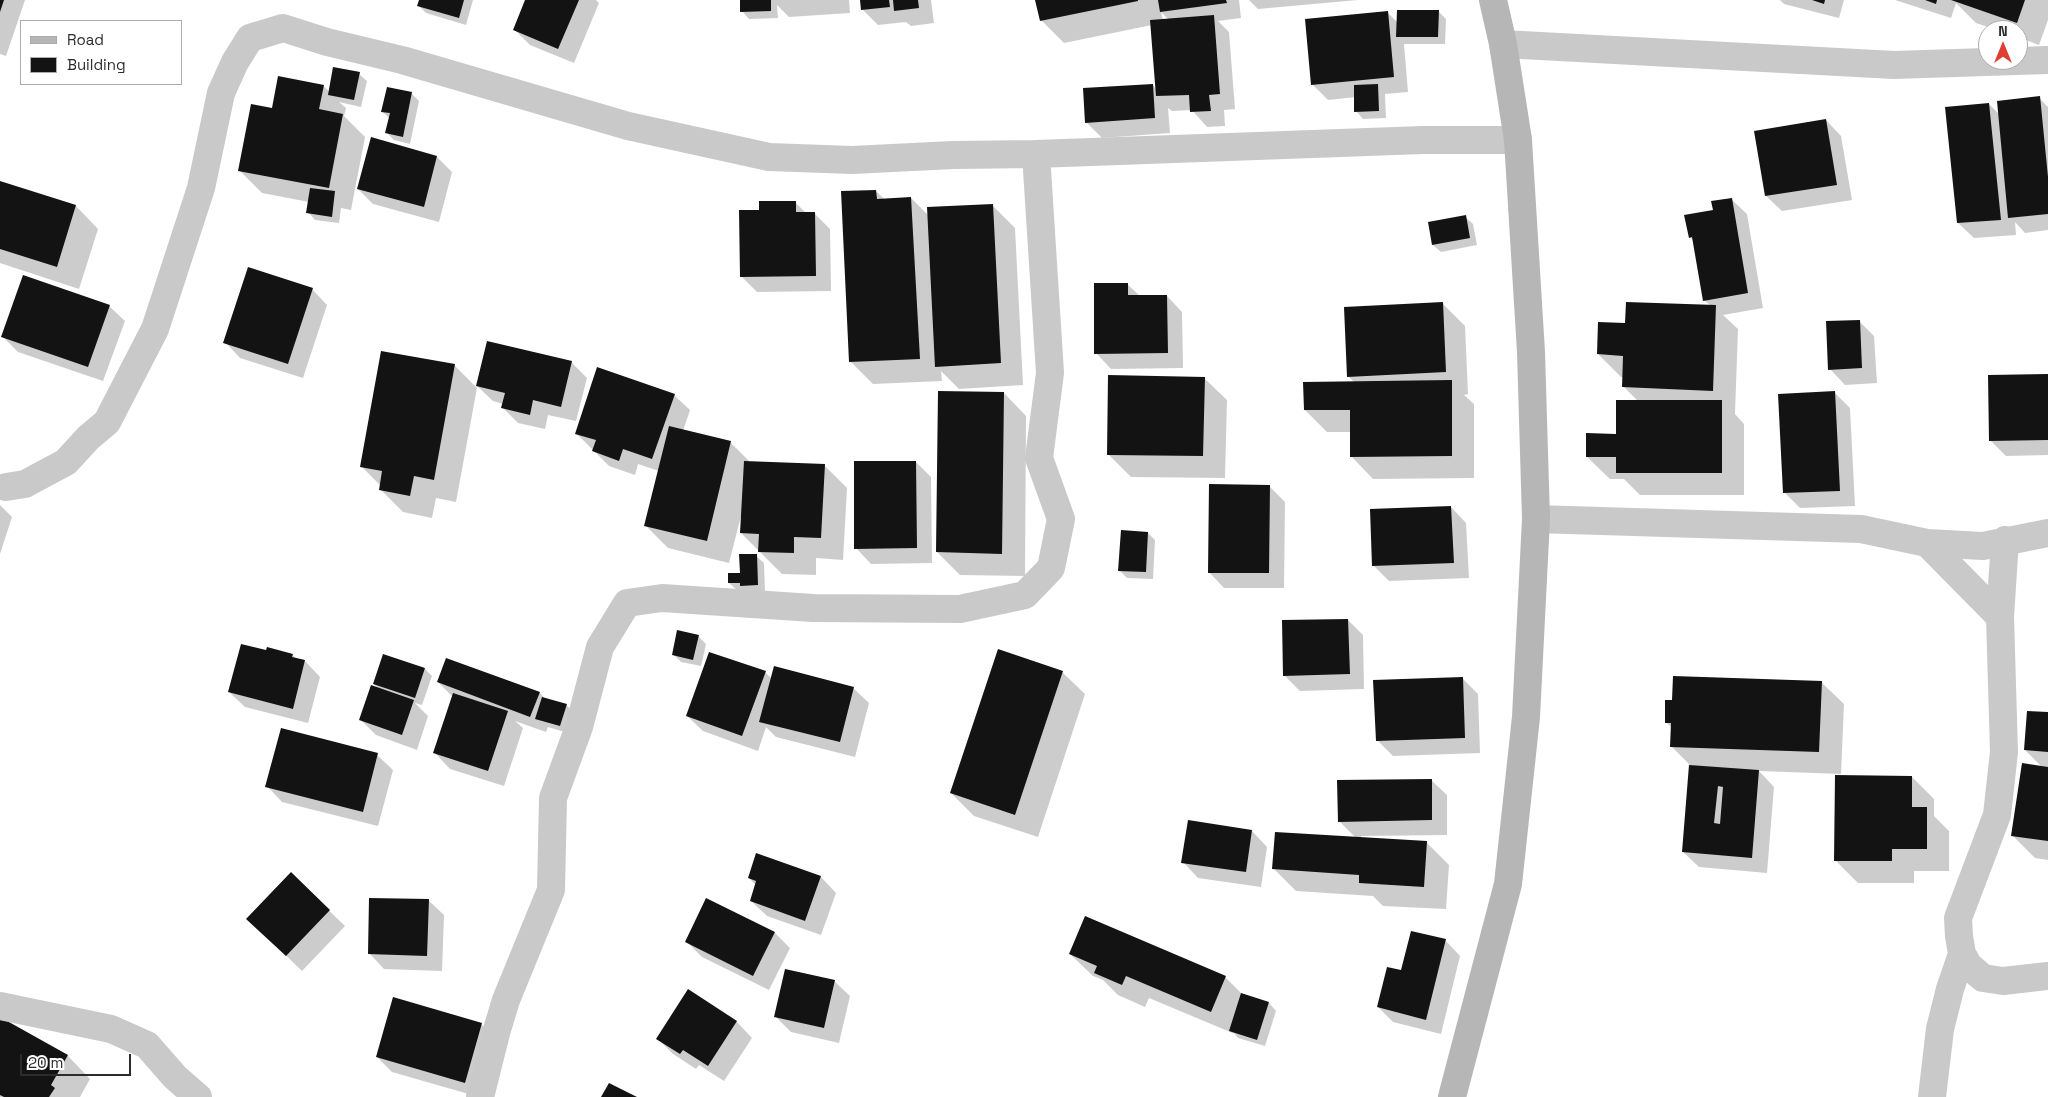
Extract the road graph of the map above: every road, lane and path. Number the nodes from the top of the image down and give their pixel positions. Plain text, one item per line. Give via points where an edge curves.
1 (1493, 0) edge
2 (1503, 44) junction
3 (2048, 60) edge
4 (1518, 140) junction
5 (1036, 154) junction
6 (6, 488) dead end
7 (1536, 519) junction
8 (2048, 533) edge
9 (2005, 540) junction
10 (1928, 543) junction
11 (2000, 617) junction
12 (1962, 954) junction
13 (2048, 976) edge
14 (0, 1006) edge
15 (198, 1097) edge
16 (480, 1097) edge
17 (1452, 1097) edge
18 (1932, 1097) edge

1 - 2 street
2 - 3 street via 1894,65
2 - 4 street
4 - 5 street via 1423,140
4 - 7 street via 1531,352
5 - 6 street via 852,160 769,157 628,126 283,28 250,38 221,93 201,188 155,329 108,422 66,462 26,484
5 - 16 street via 1050,374 1039,458 1061,519 1052,568 1024,595 960,610 813,608 662,598 627,603 600,648 580,726 552,798 551,890 506,1000
7 - 10 street via 1861,529
7 - 17 street via 1526,717 1508,884
8 - 9 street
9 - 10 street via 1983,546
9 - 11 street
10 - 11 street
11 - 12 street via 2003,761 1997,815 1958,918
12 - 13 street via 1968,966 1983,978 2003,981
12 - 18 street via 1940,1029
14 - 15 street via 111,1029 147,1045

